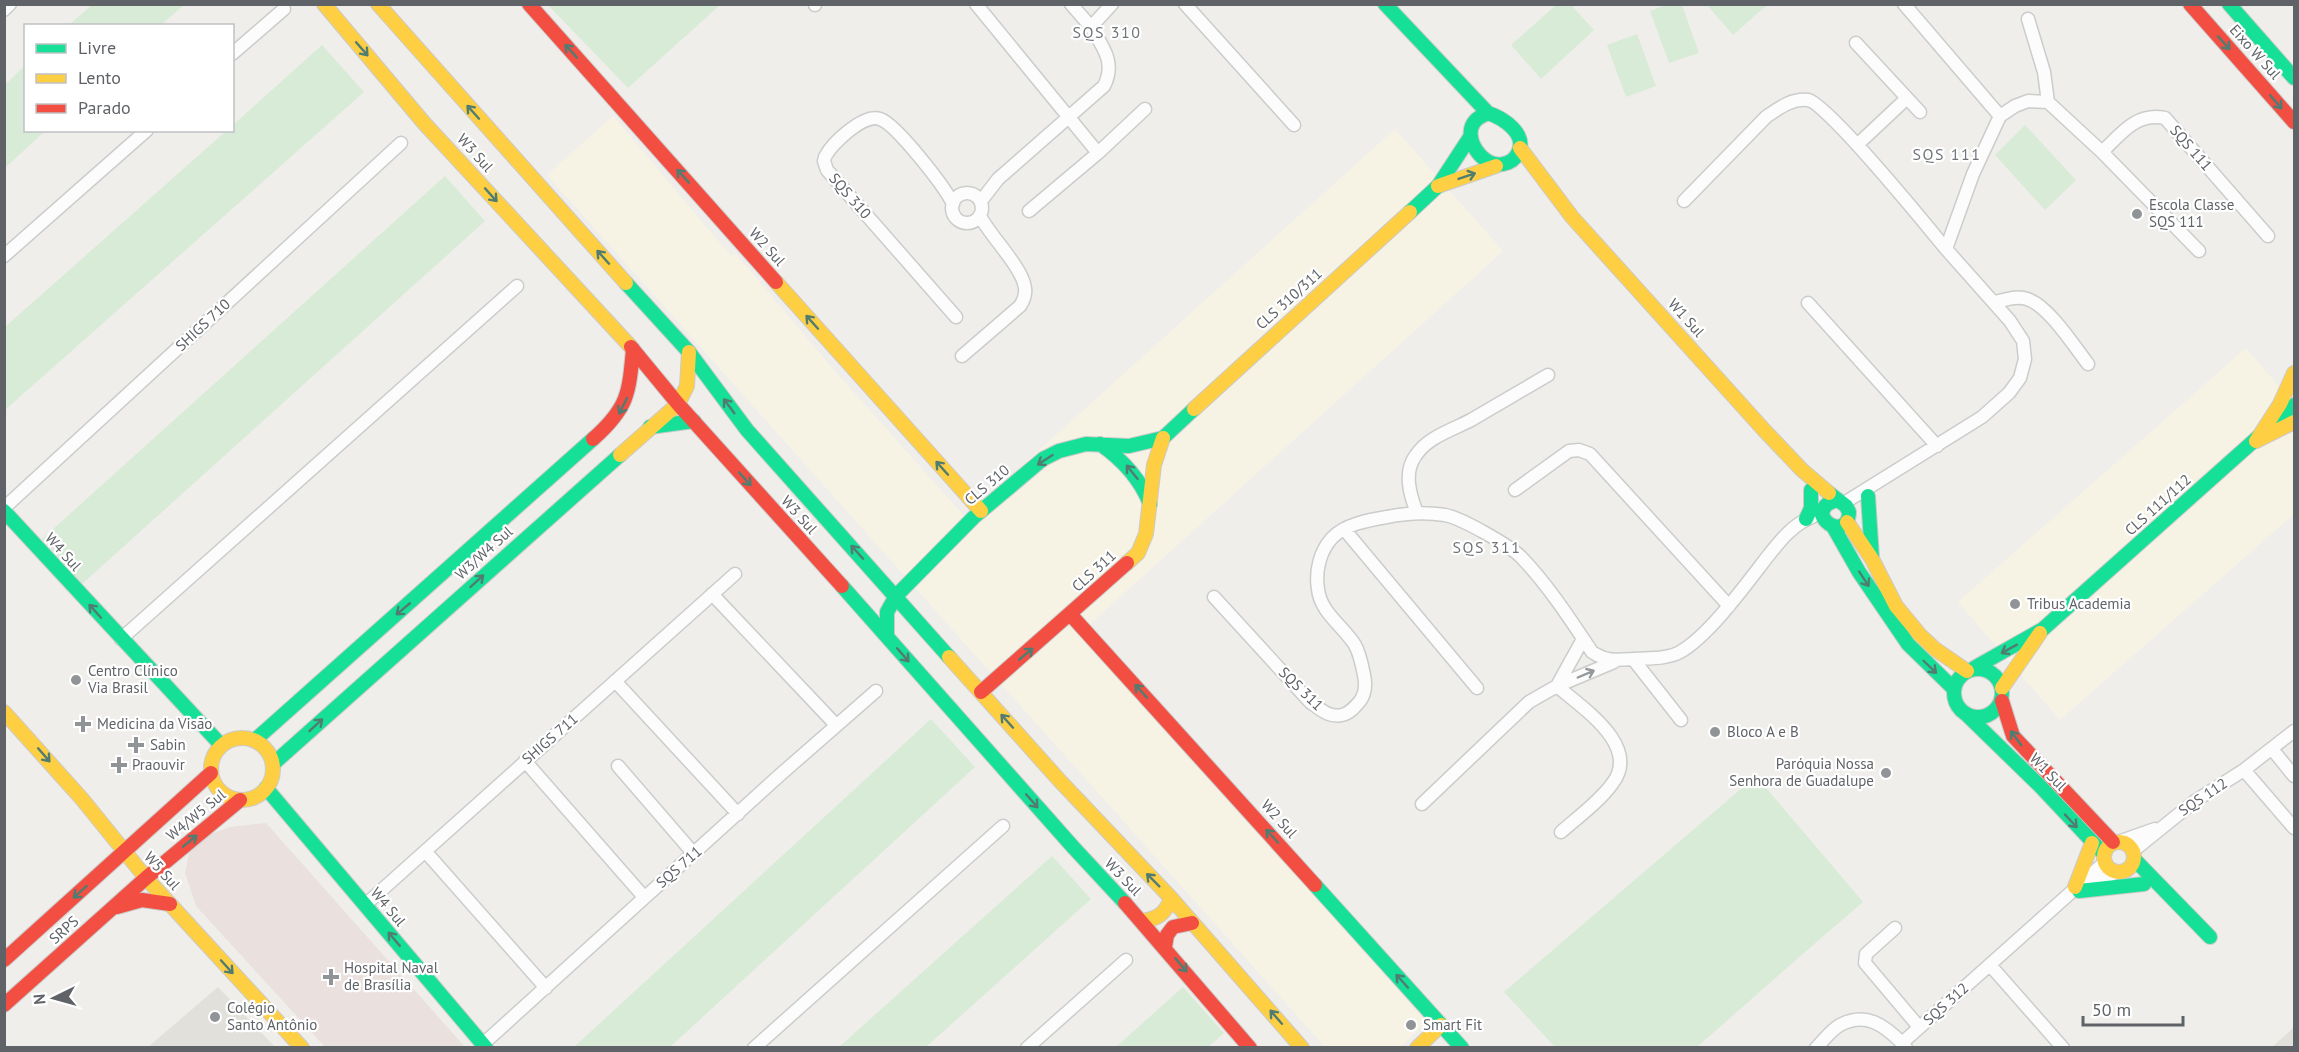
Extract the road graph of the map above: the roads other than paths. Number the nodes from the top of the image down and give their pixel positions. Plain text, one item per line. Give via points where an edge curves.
1 (10, 4) edge
2 (324, 4) edge
3 (378, 4) edge
4 (529, 4) edge
5 (976, 4) edge
6 (1071, 4) edge
7 (1112, 4) edge
8 (1185, 4) edge
9 (1385, 4) edge
10 (1904, 4) edge
11 (2190, 4) edge
12 (2229, 4) edge
13 (284, 9) dead end
14 (4, 10) edge
15 (2028, 19) dead end
16 (1091, 27) junction
17 (1856, 43) dead end
18 (234, 52) edge
19 (1448, 74) junction
20 (2295, 78) edge
21 (1906, 99) junction
22 (2048, 102) junction
23 (1145, 109) dead end
24 (1920, 112) dead end
25 (1488, 113) junction
26 (2000, 116) junction
27 (1069, 118) junction
28 (2295, 122) edge
29 (1294, 125) dead end
30 (145, 132) edge
31 (1470, 133) junction
32 (401, 143) dead end
33 (1857, 145) junction
34 (1520, 148) junction
35 (2102, 152) junction
36 (1098, 153) junction
37 (1501, 165) junction
38 (934, 174) junction
39 (998, 179) junction
40 (1438, 186) junction
41 (1548, 186) junction
42 (966, 193) junction
43 (981, 201) junction
44 (1684, 201) dead end
45 (953, 204) junction
46 (1029, 211) dead end
47 (980, 216) junction
48 (969, 223) junction
49 (2268, 236) dead end
50 (998, 244) junction
51 (1947, 249) junction
52 (2199, 251) dead end
53 (4, 256) edge
54 (518, 286) dead end
55 (1995, 302) junction
56 (1808, 303) dead end
57 (956, 317) dead end
58 (633, 349) junction
59 (689, 352) junction
60 (962, 356) dead end
61 (2088, 364) dead end
62 (2295, 373) edge
63 (1548, 375) dead end
64 (678, 404) junction
65 (2295, 405) edge
66 (694, 422) junction
67 (2295, 422) edge
68 (650, 427) junction
69 (1163, 438) junction
70 (2255, 441) junction
71 (1100, 444) junction
72 (1937, 446) junction
73 (1802, 470) junction
74 (1882, 478) junction
75 (1515, 490) dead end
76 (1811, 490) junction
77 (1868, 496) junction
78 (1152, 509) junction
79 (4, 510) edge
80 (981, 511) junction
81 (1417, 513) junction
82 (1836, 514) junction
83 (523, 521) junction
84 (1802, 523) junction
85 (1344, 529) junction
86 (1872, 559) junction
87 (735, 574) dead end
88 (712, 594) junction
89 (896, 596) junction
90 (1214, 597) dead end
91 (436, 599) junction
92 (1730, 606) junction
93 (1070, 614) junction
94 (2043, 629) junction
95 (886, 636) junction
96 (121, 639) junction
97 (1583, 639) junction
98 (1633, 659) junction
99 (1614, 662) junction
100 (1970, 670) junction
101 (354, 671) junction
102 (615, 681) junction
103 (1557, 686) junction
104 (1477, 688) dead end
105 (1954, 689) junction
106 (876, 691) dead end
107 (981, 692) junction
108 (2002, 695) junction
109 (4, 712) edge
110 (1966, 714) junction
111 (1681, 720) dead end
112 (836, 725) junction
113 (2295, 731) edge
114 (255, 740) junction
115 (221, 745) junction
116 (2272, 749) junction
117 (525, 761) junction
118 (273, 764) junction
119 (618, 766) dead end
120 (2244, 770) junction
121 (211, 773) junction
122 (2295, 776) edge
123 (266, 788) junction
124 (240, 800) junction
125 (1422, 804) dead end
126 (738, 814) junction
127 (1003, 826) dead end
128 (2162, 826) junction
129 (2295, 828) edge
130 (1562, 832) dead end
131 (2117, 842) junction
132 (2092, 843) junction
133 (425, 851) junction
134 (123, 852) junction
135 (694, 854) junction
136 (2134, 855) junction
137 (2104, 858) junction
138 (2121, 872) junction
139 (146, 878) junction
140 (2144, 884) junction
141 (2073, 892) junction
142 (2168, 894) junction
143 (644, 897) junction
144 (1171, 898) junction
145 (170, 904) junction
146 (365, 905) junction
147 (113, 908) junction
148 (1142, 921) junction
149 (1192, 923) junction
150 (1895, 928) dead end
151 (2210, 936) dead end
152 (1165, 947) junction
153 (4, 960) edge
154 (1126, 960) dead end
155 (1990, 965) junction
156 (546, 988) junction
157 (4, 1005) edge
158 (1441, 1025) junction
159 (1919, 1027) junction
160 (1904, 1045) edge
161 (484, 1046) edge
162 (302, 1047) edge
163 (754, 1047) edge
164 (1027, 1047) edge
165 (1250, 1047) edge
166 (1302, 1047) edge
167 (1417, 1047) edge
168 (1462, 1047) edge
169 (1816, 1047) edge
170 (2063, 1047) edge

1 - 14 street
2 -> 58 main road, W3 Sul via 424,123
59 -> 3 main road, W3 Sul
80 -> 4 main road, W2 Sul
5 - 27 street
6 - 16 street
7 - 16 street
8 - 29 street
9 - 19 main road
10 - 26 street
11 -> 28 main road, Eixo W Sul
12 - 20 main road, Eixo W Sul
13 - 18 street
15 - 22 street via 2044,72
16 - 27 street via 1106,51 1109,76 1104,86
17 - 21 street
19 - 25 main road
19 - 31 main road
21 - 24 street
21 - 33 street
22 - 26 street via 2028,101
22 - 35 street
23 - 36 street
25 - 31 main road via 1476,117
25 - 34 main road via 1514,129
26 - 51 street via 1973,174
27 - 36 street
27 - 39 street
30 - 53 street
31 - 37 main road via 1479,154 1486,161
31 - 40 main road, CLS 310/311
32 - 79 street, SHIGS 710
33 - 44 street via 1824,109 1810,100 1796,101 1766,117
33 - 51 street
34 - 37 main road via 1517,155
34 - 41 main road, W1 Sul
35 - 49 street, SQS 111 via 2141,118 2165,118
35 - 52 street
36 - 46 street
40 -> 37 main road, CLS 310/311
37 - 41 main road, W1 Sul
38 - 42 street, SQS 310
38 - 45 street, SQS 310
38 - 57 street, SQS 310 via 890,124 879,118 861,121 828,152 824,161 827,170
39 - 42 street
39 - 43 street
40 - 69 main road, CLS 310/311
41 - 73 main road, W1 Sul
42 - 43 street, SQS 310
42 - 45 street via 956,197
43 - 47 street
45 - 48 street, SQS 310 via 956,217
47 - 48 street
47 - 50 street, SQS 310
48 - 50 street, SQS 310
50 - 60 street, SQS 310 via 1022,276 1025,298
51 - 55 street
54 - 96 street
55 - 61 street via 2027,298 2042,307
55 - 72 street via 2023,341 2025,359 2020,378 1982,417
56 - 72 street
58 - 64 main road, W3 Sul
58 -> 83 main road, W3/W4 Sul via 629,394 621,412
59 - 64 main road via 687,386
89 -> 59 main road, W3 Sul via 747,430
62 - 70 main road
63 - 81 street via 1428,442 1415,455 1409,484
64 - 66 main road, W3 Sul
64 - 68 main road, W3/W4 Sul
65 - 70 main road, CLS 111/112
66 - 68 main road
66 -> 95 main road, W3 Sul
67 - 70 main road
68 - 83 main road, W3/W4 Sul
69 - 71 main road, CLS 310 via 1129,446
69 - 78 main road, CLS 311 via 1154,468
70 - 94 main road, CLS 111/112
78 -> 71 main road via 1134,474
71 -> 80 main road, CLS 310 via 1074,447 1043,459
72 - 74 street
73 - 76 main road, W1 Sul
73 - 82 main road, W1 Sul
74 - 77 street
74 - 82 street
75 - 92 street via 1569,451 1590,454
76 - 82 main road, W1 Sul
76 - 84 main road via 1810,508
77 - 82 street
77 - 86 main road
78 - 93 main road, CLS 311 via 1146,540 1138,553
96 -> 79 main road, W4 Sul
80 - 89 main road, CLS 310
81 - 85 street, SQS 311
81 - 97 street, SQS 311 via 1448,515 1519,555
82 - 84 street
82 - 86 main road, W1 Sul
82 -> 105 main road, W1 Sul via 1859,572 1908,644
83 - 91 main road, W3/W4 Sul
91 -> 83 main road, W3/W4 Sul
84 - 92 street via 1784,536
85 - 90 street, SQS 311 via 1324,550 1318,567 1317,591 1325,609 1355,645 1362,661 1364,696 1354,709 1342,715 1326,714 1310,702
85 - 104 street
86 - 100 main road, W1 Sul via 1896,606 1920,635
87 - 88 street, SHIGS 711
88 - 102 street, SHIGS 711
88 - 112 street
89 - 95 main road, CLS 310 via 887,612
89 - 107 main road, W3 Sul
91 -> 101 main road, W3/W4 Sul
91 - 101 main road, W3/W4 Sul
92 - 98 street via 1680,652 1657,659
107 -> 93 main road, CLS 311
158 -> 93 main road, W2 Sul
94 -> 100 main road, CLS 111/112
94 - 108 main road, CLS 111/112
95 -> 148 main road, W3 Sul
96 - 115 main road, W4 Sul
97 - 99 street, SQS 311 via 1592,652
97 - 103 street
98 - 99 street
98 - 111 street
103 -> 99 street
100 - 105 main road
100 - 108 main road via 1987,669 1997,677
101 - 114 main road, W3/W4 Sul
118 -> 101 main road, W3/W4 Sul
102 - 117 street, SHIGS 711
102 - 126 street
103 - 125 street via 1529,702
103 - 130 street via 1609,732 1618,746 1621,763 1612,786
105 - 110 main road via 1959,708
106 - 112 street, SQS 711
144 -> 107 main road, W3 Sul
108 - 110 main road via 1991,714
131 -> 108 main road, W1 Sul via 2013,736
109 -> 134 main road, W5 Sul via 82,799
110 -> 132 main road, W1 Sul
112 - 126 street, SQS 711
113 - 116 street, SQS 112
114 - 115 main road via 243,737
114 - 118 main road
115 - 121 main road via 213,758
116 - 120 street, SQS 112
116 - 122 street
117 - 133 street, SHIGS 711
117 - 143 street
118 - 123 main road
119 - 135 street
120 - 128 street, SQS 112
120 - 129 street, SQS 112
121 - 124 main road via 221,792
121 - 134 main road, W4/W5 Sul
123 - 124 main road via 259,795
123 - 146 main road, W4 Sul
139 -> 124 main road, W4/W5 Sul
126 - 135 street, SQS 711
127 - 163 street
128 - 131 street, SQS 112
128 - 136 street, SQS 112
131 - 136 main road via 2129,844
131 - 137 main road via 2107,847
132 - 137 main road, W1 Sul
132 - 141 main road
133 - 146 street, SHIGS 711
133 - 156 street
134 - 139 main road, W5 Sul
134 -> 153 main road, SRPS
135 - 143 street, SQS 711
136 - 138 main road via 2131,866
136 - 142 main road
137 - 138 main road via 2109,869
137 - 141 street, SQS 312
138 - 140 main road
138 - 141 street, SQS 312
139 - 145 main road, W5 Sul
139 - 147 main road, SRPS
140 - 141 main road
140 - 142 main road
141 - 155 street, SQS 312
142 - 151 main road
143 - 156 street, SQS 711
144 - 148 main road via 1168,910 1161,916
144 - 149 main road, W3 Sul
145 - 147 main road via 142,900
145 -> 162 main road, W5 Sul
161 -> 146 main road, W4 Sul
147 - 157 main road, SRPS
148 - 152 main road, W3 Sul
149 - 152 main road via 1173,927
166 -> 149 main road, W3 Sul
150 - 159 street via 1866,954 1865,963
152 -> 165 main road, W3 Sul
154 - 164 street
155 - 159 street, SQS 312
155 - 170 street
156 - 161 street, SQS 711
158 - 167 main road
158 - 168 main road, W2 Sul
159 - 160 street, SQS 312
160 - 169 street, SQS 312 via 1884,1025 1869,1020 1840,1025

